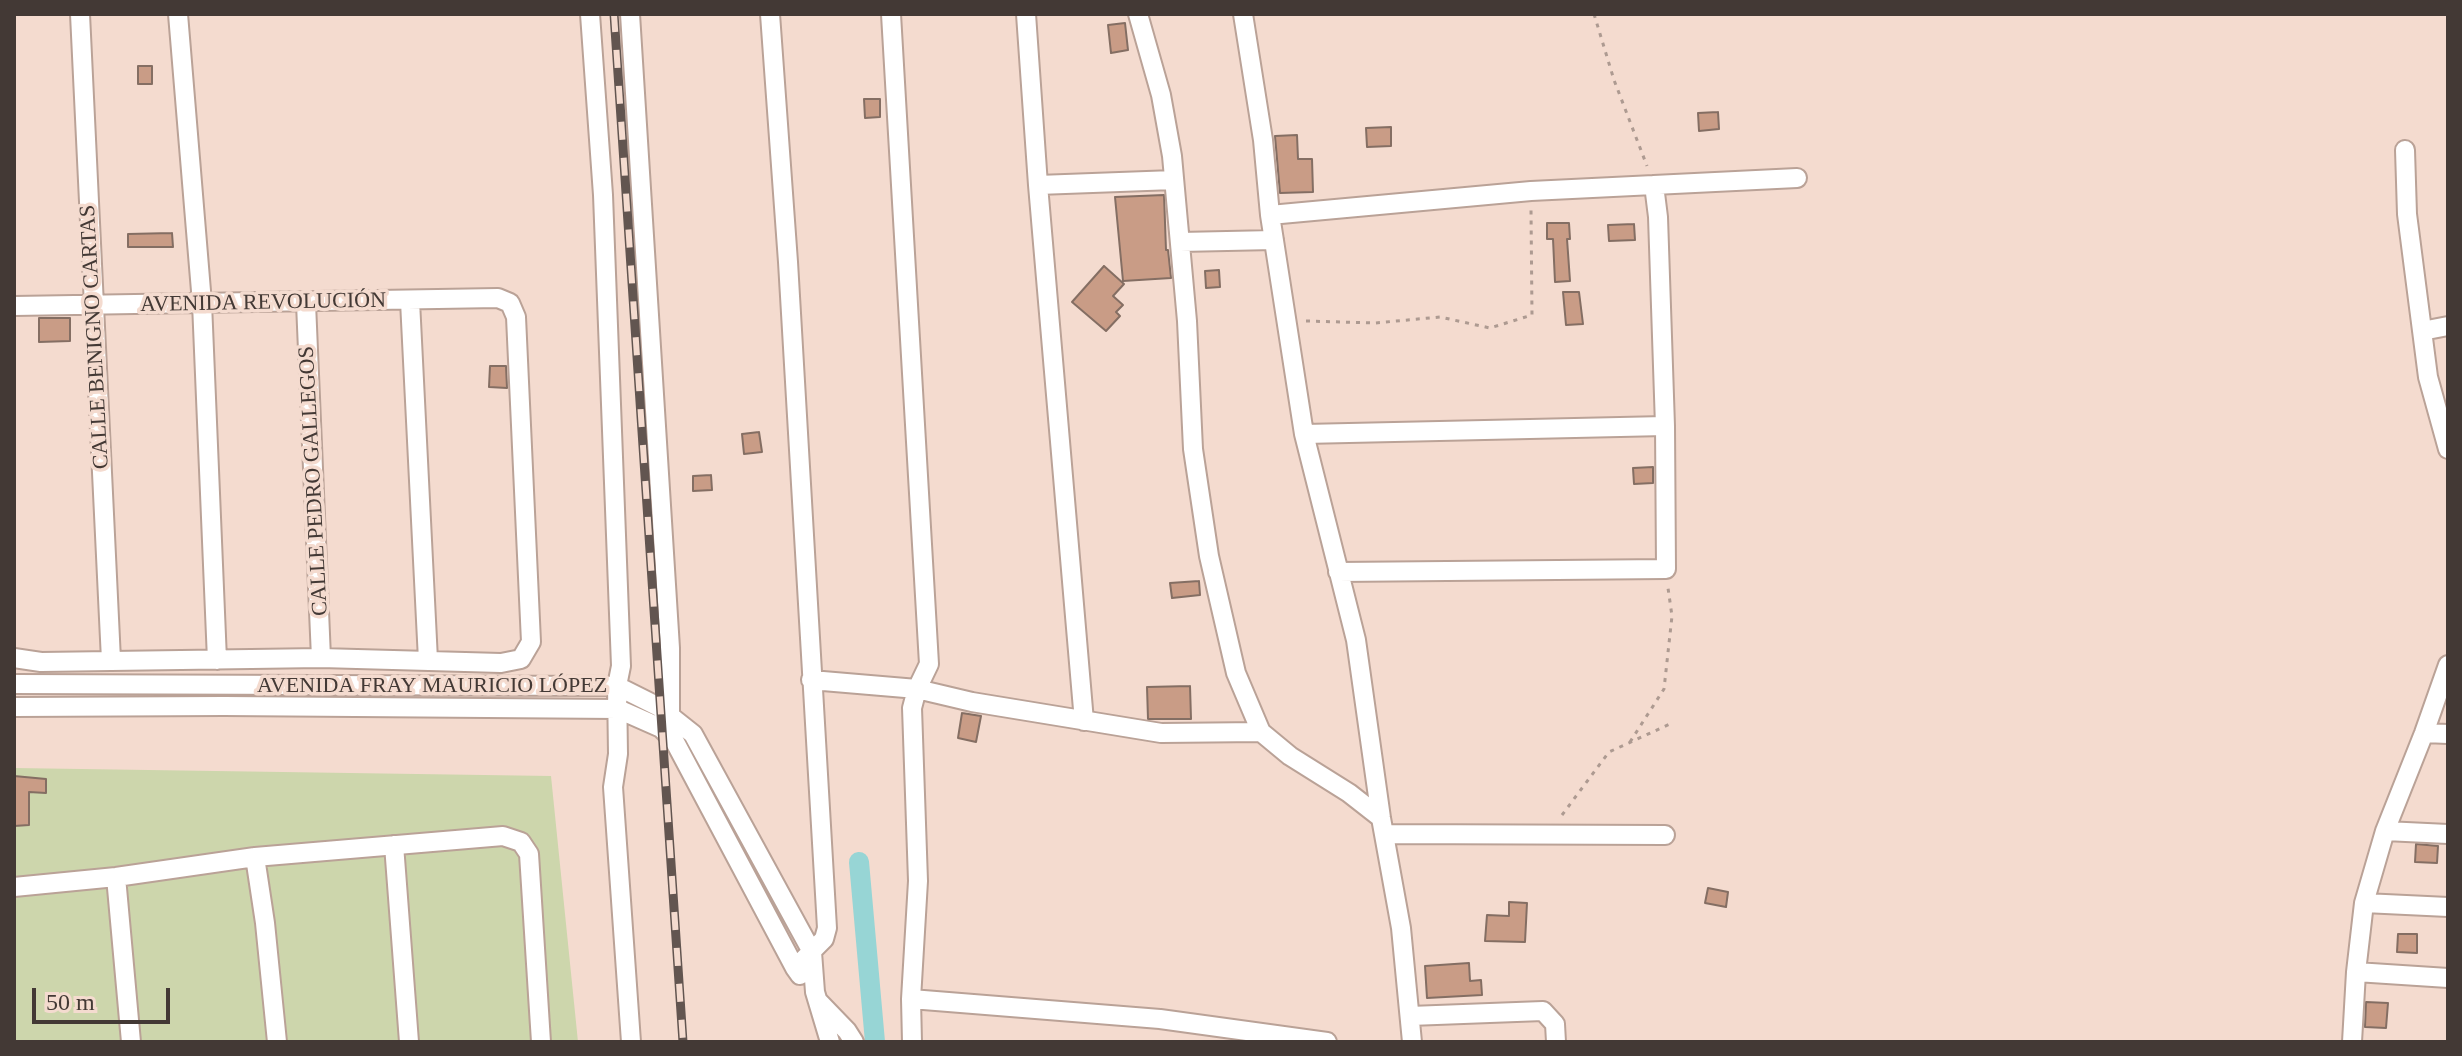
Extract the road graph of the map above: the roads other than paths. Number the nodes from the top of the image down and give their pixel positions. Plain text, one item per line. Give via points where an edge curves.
1 (80, 14) edge
2 (178, 14) edge
3 (590, 14) edge
4 (630, 14) edge
5 (770, 14) edge
6 (891, 14) edge
7 (1026, 14) edge
8 (1138, 14) edge
9 (1243, 14) edge
10 (2405, 150) dead end
11 (1797, 178) dead end
12 (1174, 180) junction
13 (1038, 185) junction
14 (1654, 185) junction
15 (1270, 215) junction
16 (1274, 240) junction
17 (1180, 242) junction
18 (410, 301) junction
19 (202, 303) junction
20 (306, 303) junction
21 (94, 305) junction
22 (14, 306) edge
23 (2448, 326) edge
24 (2422, 331) junction
25 (1665, 426) junction
26 (1304, 434) junction
27 (2448, 449) edge
28 (1338, 572) junction
29 (14, 658) edge
30 (321, 658) junction
31 (111, 660) junction
32 (217, 660) junction
33 (428, 660) junction
34 (2448, 665) edge
35 (811, 680) junction
36 (14, 684) edge
37 (617, 686) junction
38 (917, 689) junction
39 (14, 707) edge
40 (618, 709) junction
41 (671, 716) junction
42 (1084, 721) junction
43 (1261, 732) junction
44 (2424, 733) junction
45 (2448, 734) edge
46 (669, 736) junction
47 (1383, 826) junction
48 (2385, 831) junction
49 (2448, 834) edge
50 (1665, 835) dead end
51 (394, 845) junction
52 (255, 857) junction
53 (116, 877) junction
54 (14, 887) edge
55 (2364, 903) junction
56 (2448, 907) edge
57 (812, 952) junction
58 (795, 968) junction
59 (2356, 972) junction
60 (2448, 978) edge
61 (816, 997) junction
62 (911, 999) junction
63 (1410, 1016) junction
64 (131, 1042) edge
65 (277, 1042) edge
66 (409, 1042) edge
67 (541, 1042) edge
68 (631, 1042) edge
69 (830, 1042) edge
70 (854, 1042) edge
71 (912, 1042) edge
72 (1327, 1042) edge
73 (1412, 1042) edge
74 (1556, 1042) edge
75 (2352, 1042) edge

1 - 21 street, CALLE BENIGNO CARTAS
2 - 19 street
3 - 37 street via 603,195 621,666
4 - 41 street
5 - 35 street
6 - 38 street via 929,664
7 - 13 street
8 - 12 street via 1161,95
9 - 15 street
10 - 24 street
11 - 14 street
12 - 13 street
12 - 17 street
13 - 42 street
14 - 15 street
14 - 25 street
15 - 16 street
16 - 17 street
16 - 26 street
17 - 43 street via 1193,449 1209,556 1236,673
18 - 20 street, AVENIDA REVOLUCIÓN
18 - 33 street
18 - 33 street, AVENIDA REVOLUCIÓN via 498,298 510,303 516,317 531,642 521,659 501,663
19 - 20 street, AVENIDA REVOLUCIÓN
19 - 21 street, AVENIDA REVOLUCIÓN
19 - 32 street
20 - 30 street, CALLE PEDRO GALLEGOS
21 - 22 street, AVENIDA REVOLUCIÓN
21 - 31 street, CALLE BENIGNO CARTAS
23 - 24 street
24 - 27 street via 2428,377
25 - 26 street
25 - 28 street via 1666,569
26 - 28 street
28 - 47 street via 1356,640
29 - 31 street
30 - 32 street
30 - 33 street
31 - 32 street
34 - 44 street
35 - 38 street
35 - 57 street via 827,928
36 - 37 street, AVENIDA FRAY MAURICIO LÓPEZ
37 - 40 street
37 - 41 street, AVENIDA FRAY MAURICIO LÓPEZ
38 - 42 street
38 - 62 street via 912,708 918,881
39 - 40 street, AVENIDA FRAY MAURICIO LÓPEZ
40 - 46 street, AVENIDA FRAY MAURICIO LÓPEZ
40 - 68 street via 613,787
41 - 46 street
41 - 57 street, AVENIDA FRAY MAURICIO LÓPEZ via 693,734
42 - 43 street via 1161,733
43 - 47 street via 1349,793
44 - 45 street
44 - 48 street
46 - 58 street, AVENIDA FRAY MAURICIO LÓPEZ
47 - 50 street
47 - 63 street
48 - 49 street
48 - 55 street
51 - 52 street
51 - 66 street
51 - 67 street via 503,836 521,842 529,854
52 - 53 street
52 - 65 street
53 - 54 street
53 - 64 street
55 - 56 street
55 - 59 street
57 - 58 street
57 - 61 street, AVENIDA FRAY MAURICIO LÓPEZ
58 - 61 street, AVENIDA FRAY MAURICIO LÓPEZ
59 - 60 street
59 - 75 street
61 - 69 street
61 - 70 street
62 - 71 street
62 - 72 street via 1160,1019
63 - 73 street
63 - 74 street via 1543,1011 1555,1024

